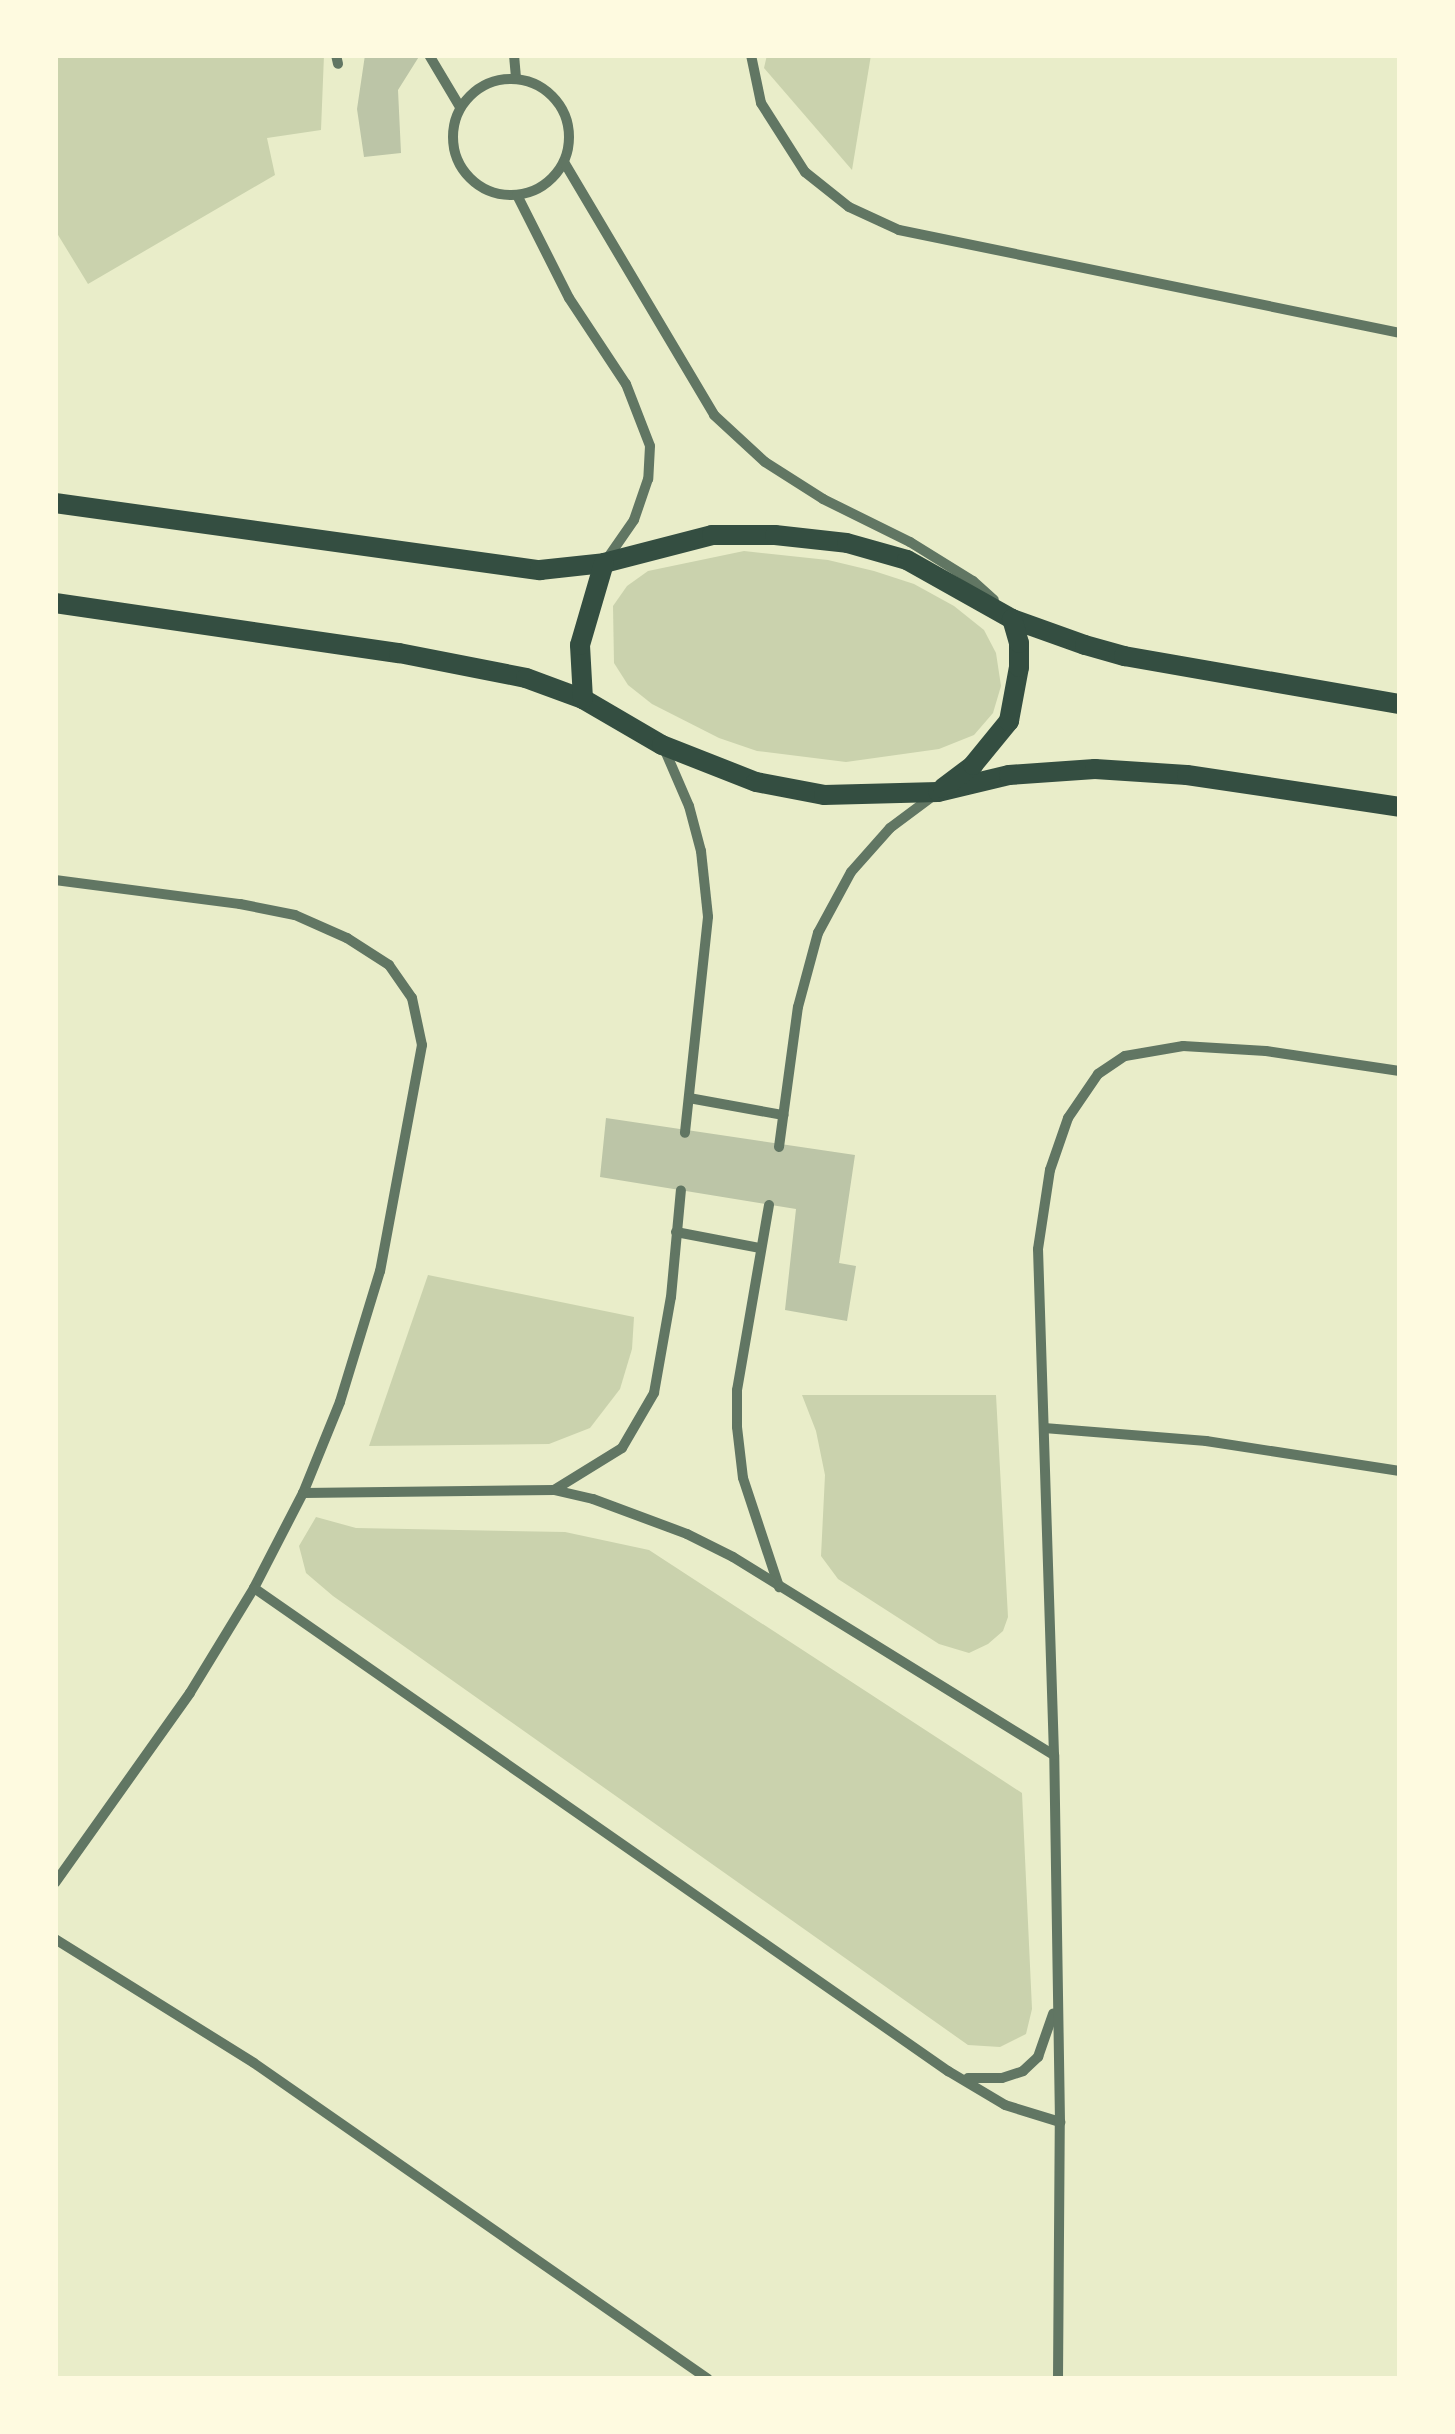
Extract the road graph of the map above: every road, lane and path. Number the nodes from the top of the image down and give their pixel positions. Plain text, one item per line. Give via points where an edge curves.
1 (428, 55) edge
2 (514, 55) edge
3 (751, 55) edge
4 (516, 79) junction
5 (460, 108) junction
6 (564, 162) junction
7 (517, 195) junction
8 (1400, 333) edge
9 (55, 503) edge
10 (604, 563) junction
11 (55, 603) edge
12 (1012, 620) junction
13 (583, 699) junction
14 (1400, 704) edge
15 (662, 745) junction
16 (938, 792) junction
17 (1400, 807) edge
18 (55, 880) edge
19 (1400, 1071) edge
20 (689, 1098) junction
21 (783, 1115) junction
22 (685, 1133) dead end
23 (779, 1147) dead end
24 (681, 1190) dead end
25 (769, 1205) dead end
26 (676, 1232) junction
27 (760, 1248) junction
28 (1044, 1428) junction
29 (1400, 1472) edge
30 (554, 1490) junction
31 (303, 1493) junction
32 (254, 1588) junction
33 (780, 1588) junction
34 (1054, 1755) junction
35 (55, 1883) edge
36 (55, 1939) edge
37 (1056, 2002) junction
38 (957, 2076) junction
39 (1060, 2122) junction
40 (708, 2379) edge
41 (1058, 2379) edge

1 - 5 street
2 - 4 street
3 - 8 street via 760,103 806,172 849,207 899,230
4 - 5 street via 484,84
4 - 6 street via 550,93 562,108 569,126
5 - 7 street via 452,142 467,176 481,188
6 - 7 street via 536,190
6 - 12 street via 714,415 765,462 973,581
7 - 10 street via 569,298 626,384 650,446 648,479 634,520
9 - 10 main road via 497,566 540,570
10 - 12 main road via 712,535 847,543 906,560
10 - 13 main road via 580,645
11 - 13 main road via 461,664
12 - 14 main road via 1124,656
12 - 16 main road via 1019,668 1009,721 973,765
13 - 15 main road
15 - 16 main road via 756,782 824,794
15 - 20 street via 689,806 708,917
16 - 17 main road via 1009,775 1095,770 1207,777
16 - 21 street via 890,828 851,872 818,934 798,1007
18 - 31 street via 295,915 389,965 412,998 422,1045 380,1271 340,1402
19 - 28 street via 1266,1050 1183,1046 1125,1056 1098,1074 1068,1118 1050,1170 1041,1229
20 - 21 street
20 - 22 street
21 - 23 street
24 - 26 street
25 - 27 street
26 - 27 street
26 - 30 street via 654,1393 622,1448
27 - 33 street via 737,1390 738,1427 743,1478
28 - 29 street via 1206,1441
28 - 34 street
30 - 31 street
30 - 33 street via 686,1534
31 - 32 street
32 - 35 street via 190,1693
32 - 38 street
33 - 34 street
34 - 37 street
36 - 40 street via 254,2063
37 - 38 street via 1038,2056 1023,2071 980,2080
37 - 39 street
38 - 39 street via 1006,2105
39 - 41 street

